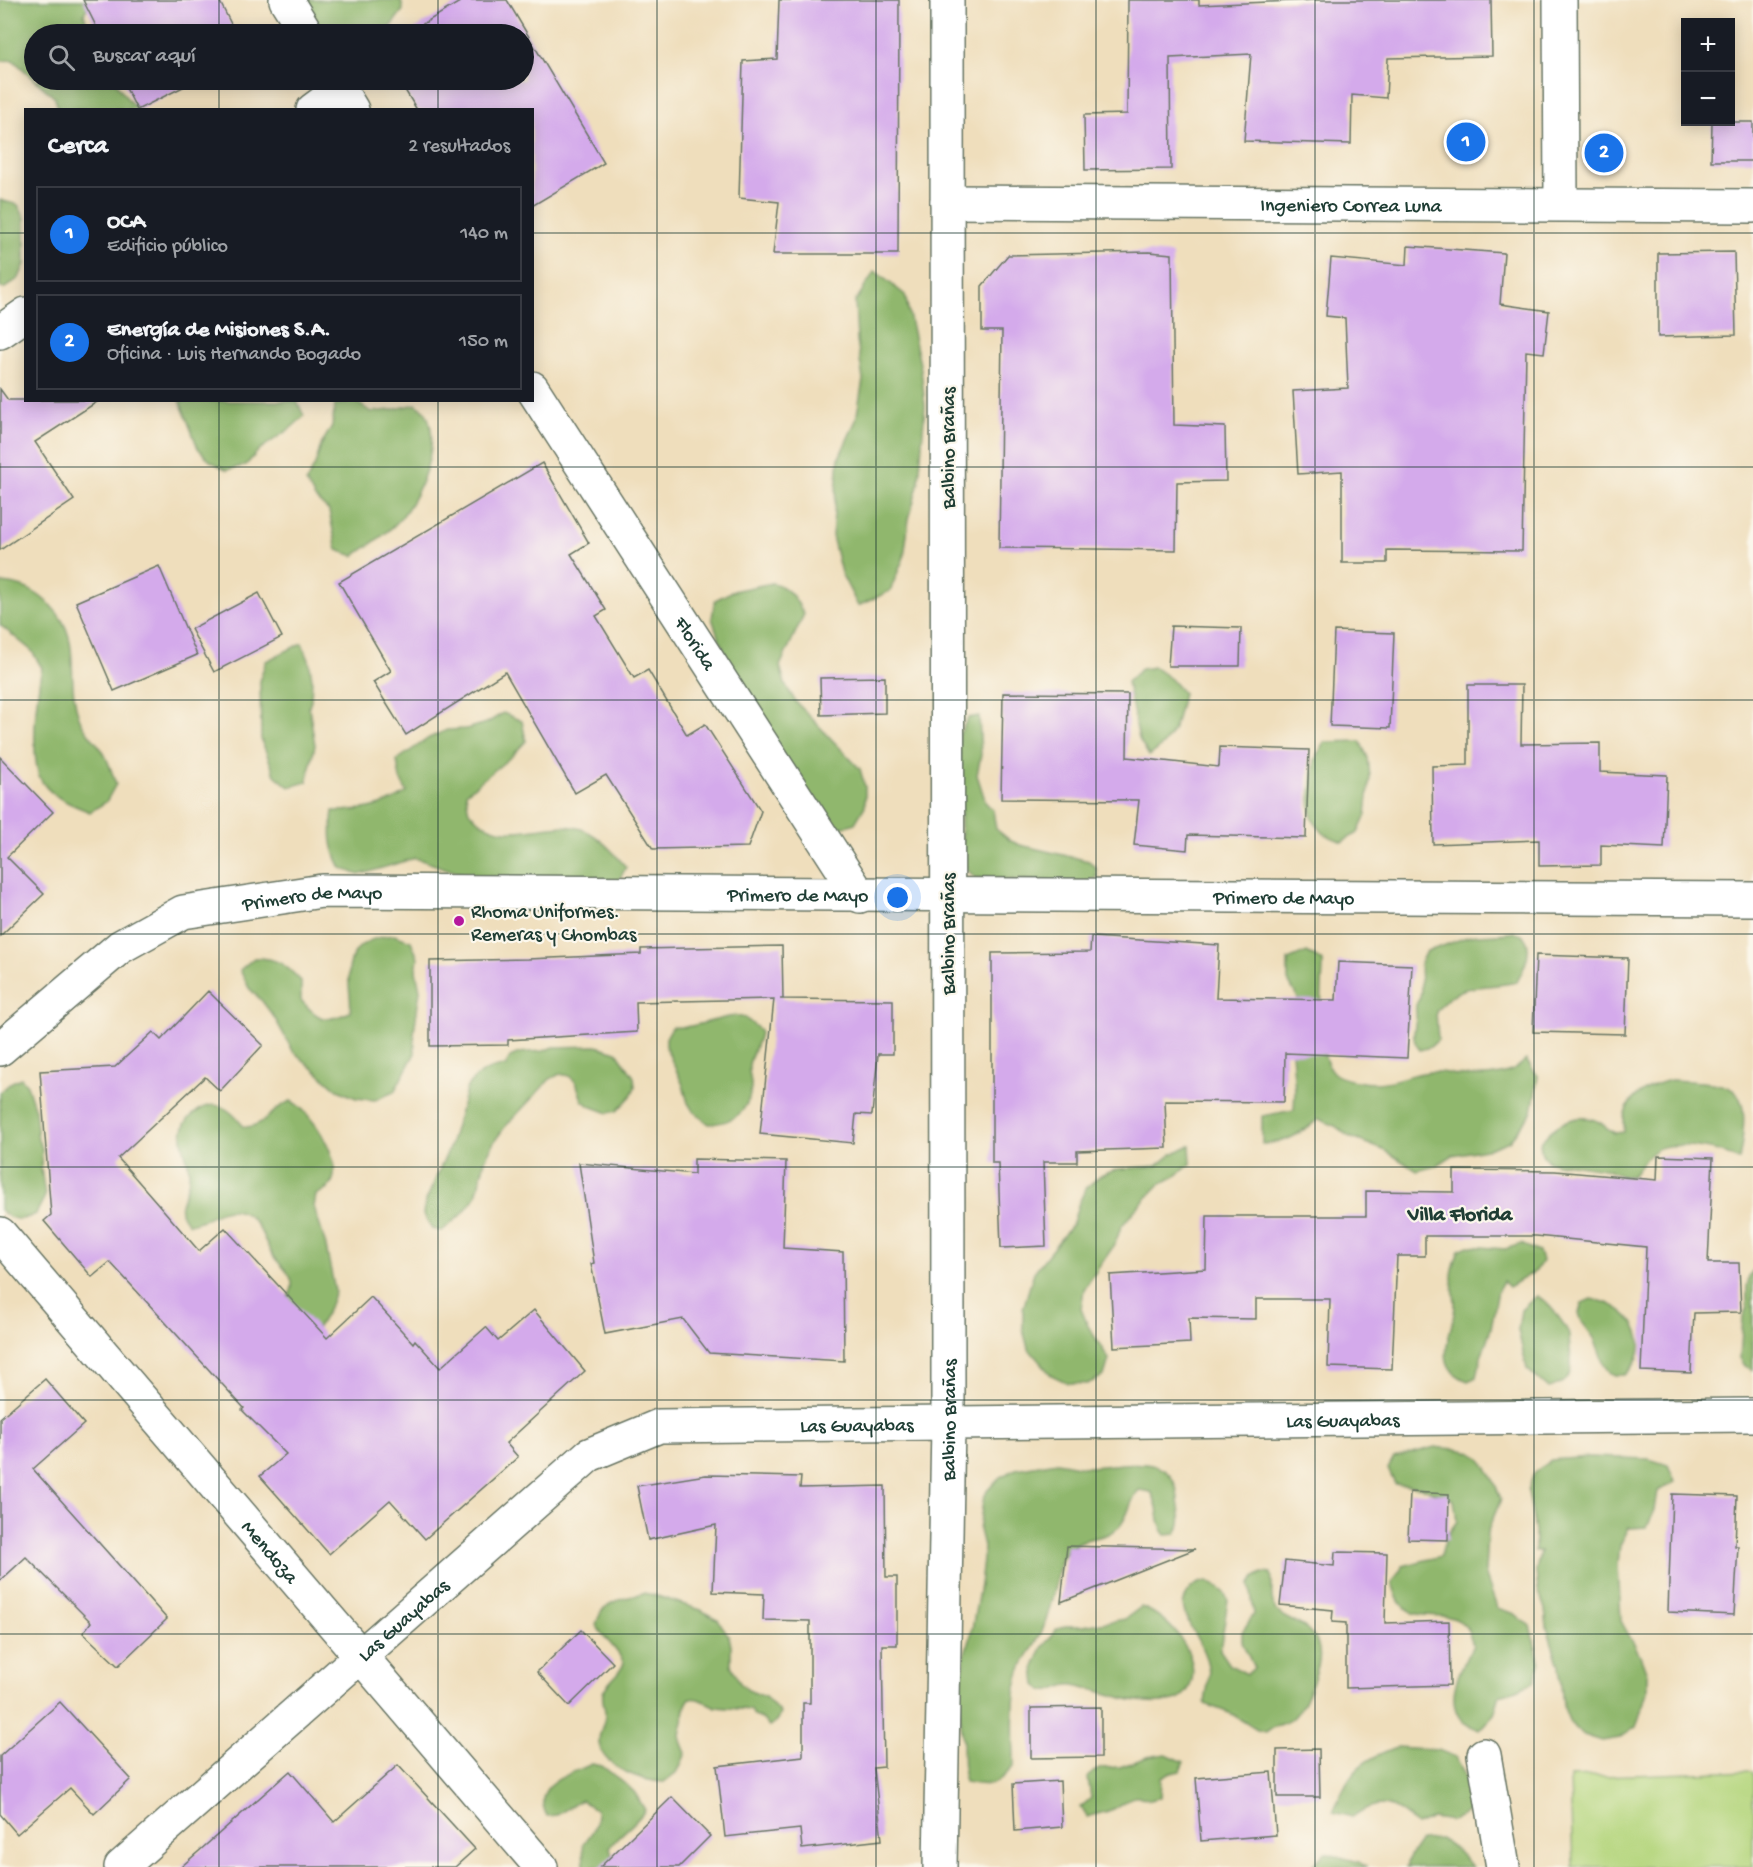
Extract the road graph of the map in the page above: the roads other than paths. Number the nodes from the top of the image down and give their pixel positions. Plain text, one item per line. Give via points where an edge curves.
1 (286, 0) edge
2 (947, 0) edge
3 (1560, 0) edge
4 (301, 24) edge
5 (342, 93) edge
6 (316, 108) edge
7 (947, 202) junction
8 (1561, 204) junction
9 (1753, 206) edge
10 (24, 315) edge
11 (0, 332) edge
12 (534, 391) edge
13 (860, 896) junction
14 (947, 896) junction
15 (1753, 899) edge
16 (0, 1049) edge
17 (0, 1234) edge
18 (1753, 1415) edge
19 (948, 1425) junction
20 (362, 1656) junction
21 (1484, 1755) dead end
22 (121, 1867) edge
23 (541, 1867) edge
24 (940, 1867) edge
25 (1503, 1867) edge

1 - 4 street
2 - 7 street, Balbino Brañas
3 - 8 street
5 - 6 street
7 - 8 street, Ingeniero Correa Luna
7 - 14 street, Balbino Brañas
8 - 9 street, Ingeniero Correa Luna
10 - 11 street
12 - 13 street, Florida
13 - 14 street, Primero de Mayo
13 - 16 street, Primero de Mayo via 322,891 183,912 120,946
14 - 15 street, Primero de Mayo
14 - 19 street, Balbino Brañas
17 - 20 street, Mendoza
18 - 19 street, Las Guayabas
19 - 20 street, Las Guayabas via 659,1426 589,1455
19 - 24 street, Balbino Brañas
20 - 22 street, Las Guayabas
20 - 23 street, Mendoza
21 - 25 street

